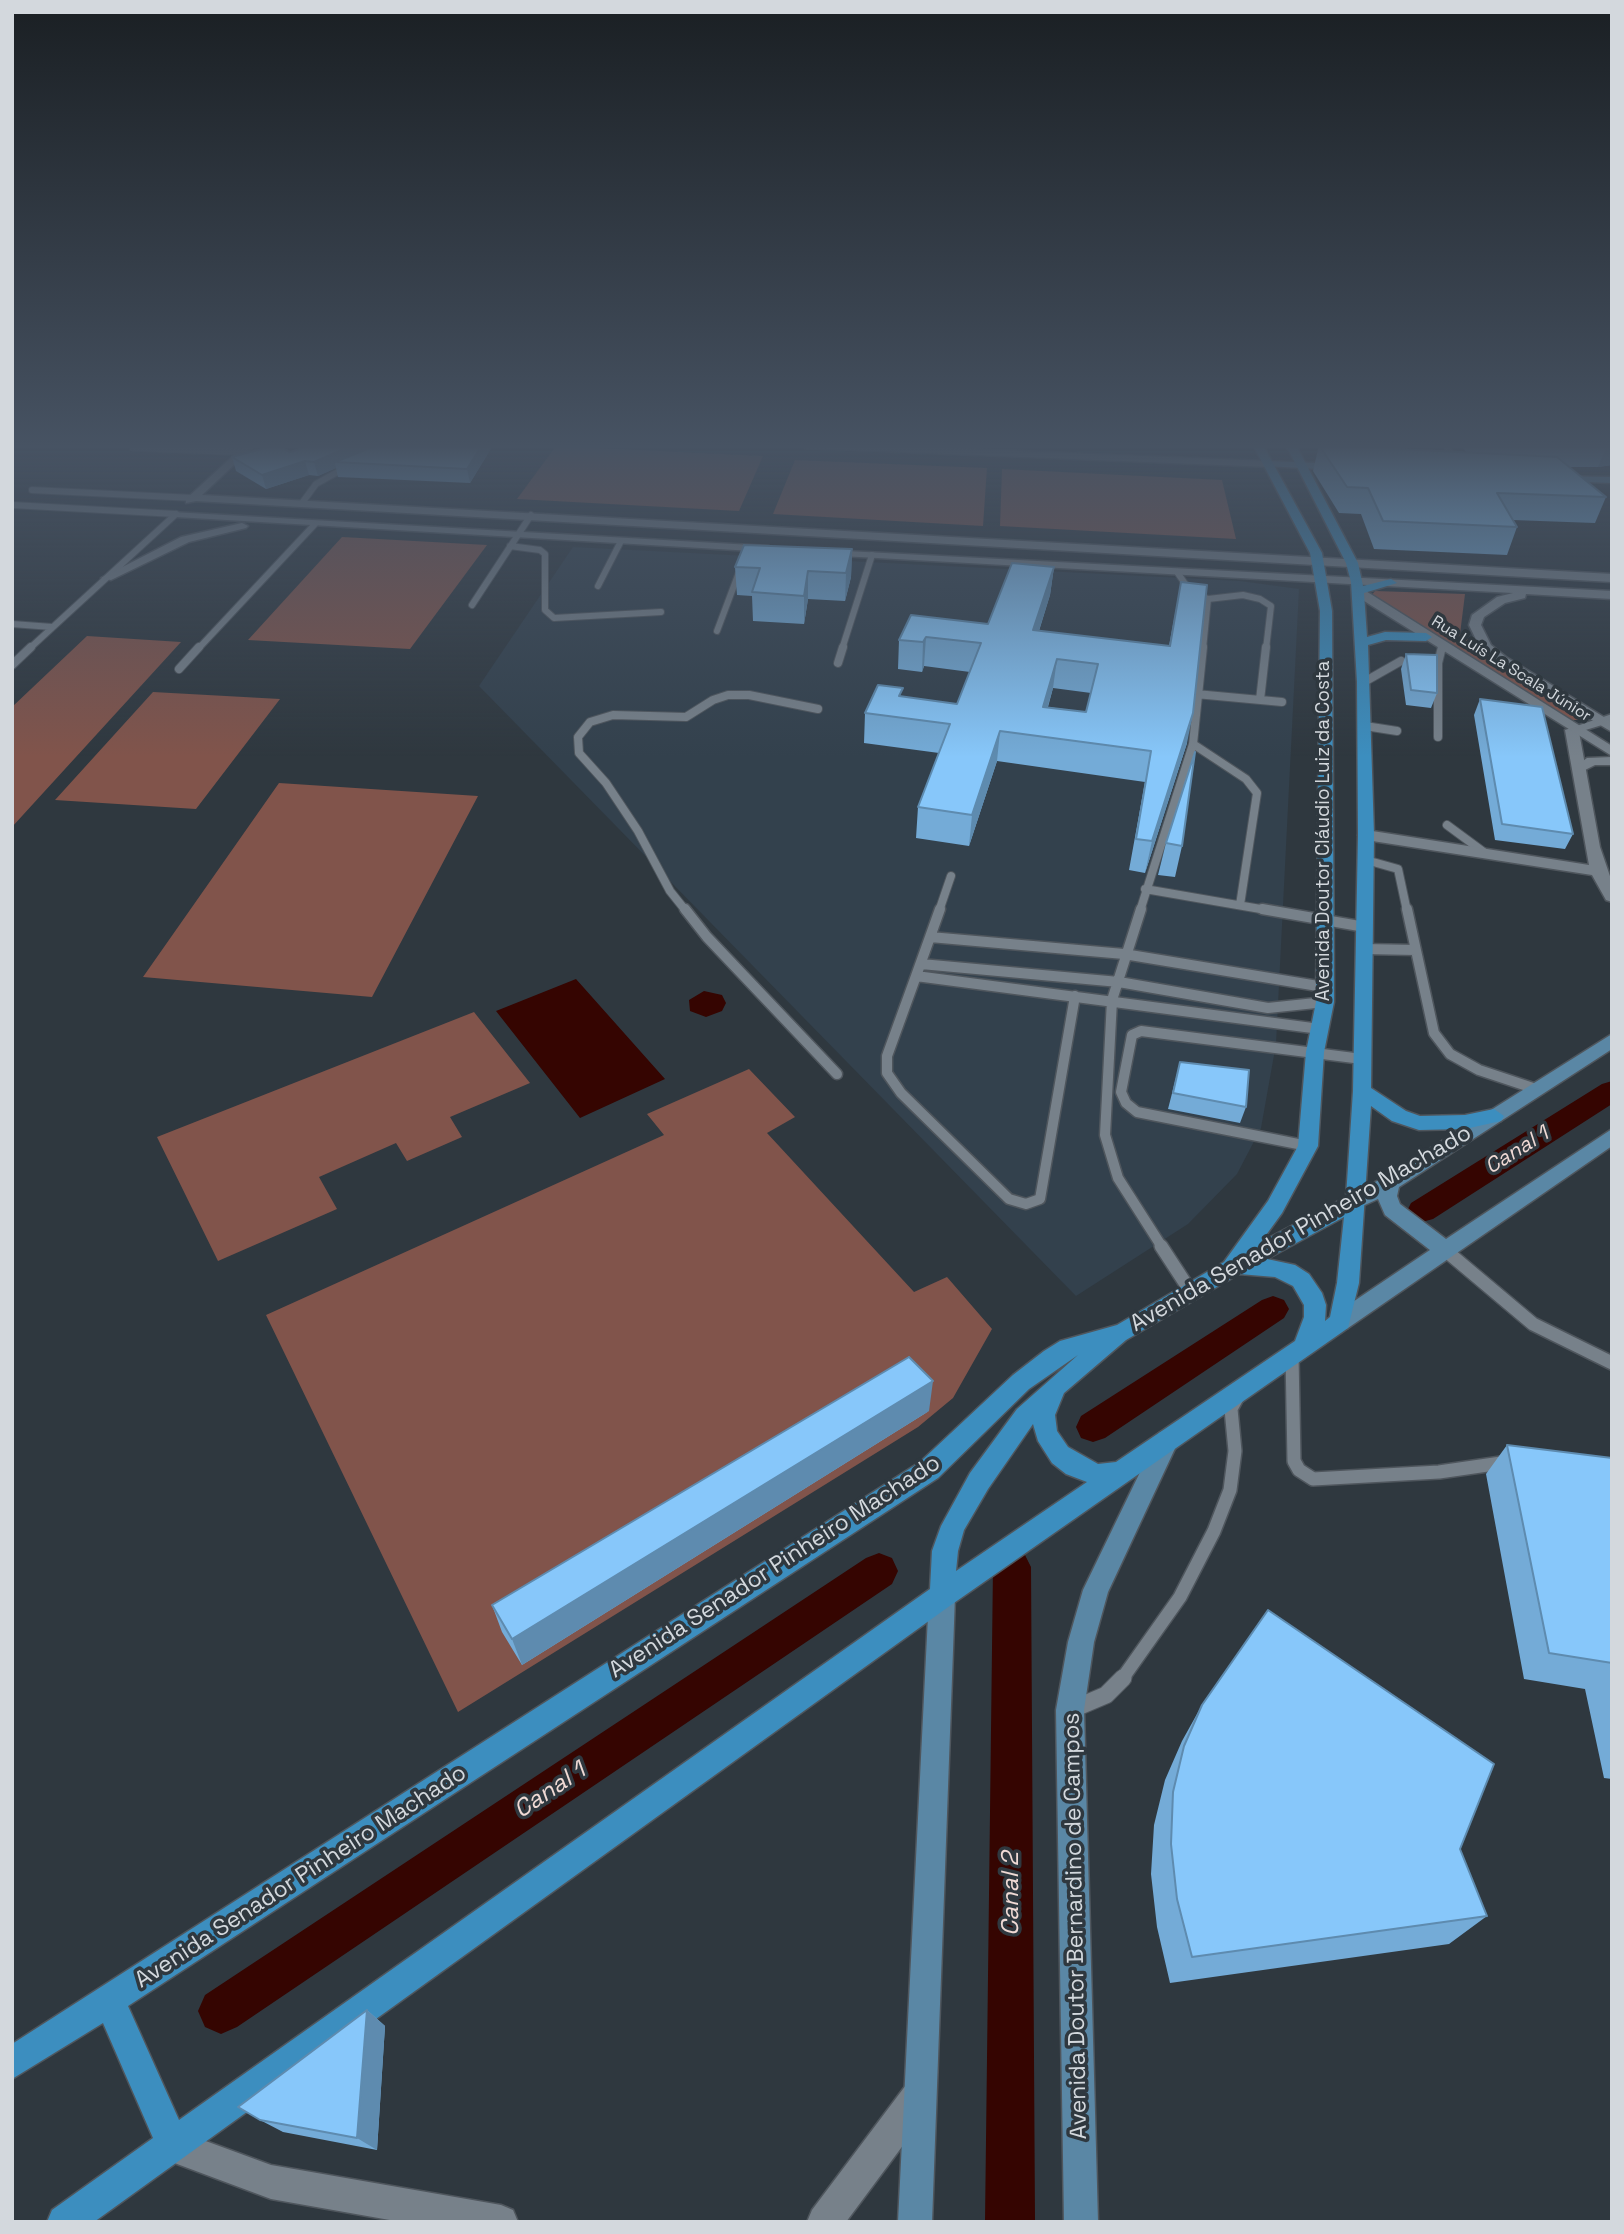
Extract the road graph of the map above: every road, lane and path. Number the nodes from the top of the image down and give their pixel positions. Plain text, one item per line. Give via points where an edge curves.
1 (138, 549) edge
2 (162, 549) edge
3 (291, 549) edge
4 (509, 549) edge
5 (533, 549) edge
6 (617, 549) edge
7 (695, 549) edge
8 (945, 549) edge
9 (1314, 549) edge
10 (1345, 549) edge
11 (776, 550) edge
12 (817, 552) edge
13 (1008, 554) junction
14 (746, 555) junction
15 (872, 555) junction
16 (1319, 559) junction
17 (1352, 563) junction
18 (1177, 572) junction
19 (107, 578) junction
20 (1612, 578) edge
21 (1323, 580) junction
22 (1343, 581) junction
23 (1533, 584) junction
24 (598, 586) dead end
25 (1357, 586) junction
26 (1612, 595) edge
27 (1208, 599) junction
28 (472, 605) dead end
29 (661, 612) dead end
30 (12, 624) edge
31 (52, 627) junction
32 (717, 631) dead end
33 (1426, 637) junction
34 (1361, 643) junction
35 (1442, 647) junction
36 (1401, 661) dead end
37 (838, 663) dead end
38 (12, 665) edge
39 (179, 669) dead end
40 (1364, 682) junction
41 (1196, 694) junction
42 (1260, 700) junction
43 (1282, 702) dead end
44 (818, 709) dead end
45 (1608, 723) edge
46 (1365, 726) junction
47 (1572, 730) junction
48 (1397, 731) dead end
49 (1438, 737) dead end
50 (1193, 744) junction
51 (1612, 752) edge
52 (1612, 761) edge
53 (1579, 769) junction
54 (1447, 825) dead end
55 (1366, 835) junction
56 (1485, 853) junction
57 (1366, 860) junction
58 (1598, 870) junction
59 (951, 876) dead end
60 (1145, 889) junction
61 (1612, 897) edge
62 (1240, 905) junction
63 (1325, 920) junction
64 (1365, 928) junction
65 (930, 937) junction
66 (1364, 949) junction
67 (1416, 950) junction
68 (1124, 954) junction
69 (921, 964) junction
70 (916, 976) junction
71 (1119, 982) junction
72 (1325, 995) junction
73 (1075, 996) junction
74 (1112, 1000) junction
75 (1320, 1028) junction
76 (1612, 1040) edge
77 (1315, 1052) junction
78 (1362, 1059) junction
79 (836, 1074) dead end
80 (1536, 1089) junction
81 (1362, 1091) junction
82 (1494, 1116) junction
83 (1612, 1136) edge
84 (1308, 1146) junction
85 (1390, 1183) junction
86 (1356, 1201) junction
87 (1445, 1250) junction
88 (1235, 1266) junction
89 (1191, 1292) junction
90 (1340, 1322) junction
91 (1123, 1332) junction
92 (1298, 1351) junction
93 (1612, 1363) edge
94 (1059, 1383) junction
95 (1244, 1387) junction
96 (1168, 1439) junction
97 (1527, 1465) edge
98 (1120, 1473) junction
99 (942, 1596) junction
100 (1070, 1710) junction
101 (109, 2001) junction
102 (12, 2063) edge
103 (921, 2093) junction
104 (173, 2146) junction
105 (64, 2222) edge
106 (501, 2222) edge
107 (824, 2222) edge
108 (915, 2222) edge
109 (1081, 2222) edge

1 - 19 lane
2 - 19 street
3 - 39 lane
4 - 28 lane
5 - 29 lane via 545,554 545,610 554,618
6 - 24 lane
7 - 14 street
8 - 13 street
9 - 16 main road
10 - 17 main road, Avenida Doutor Cláudio Luiz da Costa
11 - 14 street
12 - 15 street
13 - 15 street
13 - 16 street
13 - 18 street
14 - 32 lane
15 - 37 lane
16 - 17 street
16 - 21 main road, Avenida Doutor Cláudio Luiz da Costa
16 - 22 main road
17 - 23 street
17 - 25 main road, Avenida Doutor Cláudio Luiz da Costa
18 - 21 street
18 - 27 lane via 1190,591
19 - 31 lane
20 - 23 street
21 - 22 street
21 - 63 main road, Avenida Doutor Cláudio Luiz da Costa
22 - 25 main road
23 - 25 street
23 - 26 street
23 - 45 street, Rua Luís La Scala Júnior via 1478,615 1475,625 1480,639 1501,660
25 - 33 street, Rua Luís La Scala Júnior
25 - 34 main road, Avenida Doutor Cláudio Luiz da Costa
27 - 41 lane
27 - 42 lane via 1243,595 1271,606
30 - 31 lane
31 - 38 lane
33 - 34 main road via 1385,636
33 - 35 street, Rua Luís La Scala Júnior
34 - 40 main road, Avenida Doutor Cláudio Luiz da Costa
35 - 47 street, Rua Luís La Scala Júnior
35 - 49 lane
36 - 40 lane
40 - 46 main road, Avenida Doutor Cláudio Luiz da Costa
41 - 42 lane
41 - 50 lane
42 - 43 lane
44 - 79 lane via 728,695 686,717 614,715 590,722 578,737 579,754 606,783 677,900
45 - 47 street
46 - 48 lane
46 - 55 main road, Avenida Doutor Cláudio Luiz da Costa
47 - 51 street, Rua Luís La Scala Júnior
47 - 53 street
50 - 60 lane
50 - 62 lane via 1246,779 1257,793
52 - 53 street via 1592,761
53 - 58 street
54 - 56 lane
55 - 56 street
55 - 57 main road, Avenida Doutor Cláudio Luiz da Costa
56 - 58 street
57 - 64 main road, Avenida Doutor Cláudio Luiz da Costa
57 - 67 lane via 1398,869
58 - 61 street
59 - 65 lane
60 - 62 lane
60 - 68 lane
62 - 63 lane
63 - 64 lane
63 - 72 main road, Avenida Doutor Cláudio Luiz da Costa
64 - 66 main road, Avenida Doutor Cláudio Luiz da Costa
65 - 68 lane
65 - 69 lane
66 - 67 lane
66 - 78 main road, Avenida Doutor Cláudio Luiz da Costa
67 - 80 lane via 1434,1033 1450,1054 1479,1070
68 - 71 lane
68 - 72 lane
69 - 70 lane
69 - 71 lane
70 - 73 lane
70 - 73 lane via 887,1056 887,1073 901,1093 1009,1199 1026,1204 1040,1199
71 - 72 lane via 1268,1009
71 - 74 lane
72 - 75 main road, Avenida Doutor Cláudio Luiz da Costa
73 - 74 lane
74 - 75 lane
74 - 89 lane via 1105,1135 1118,1178
75 - 77 main road, Avenida Doutor Cláudio Luiz da Costa
76 - 80 main road, Avenida Senador Pinheiro Machado
77 - 78 lane
77 - 84 main road, Avenida Doutor Cláudio Luiz da Costa
77 - 84 lane via 1141,1031 1132,1035 1121,1092 1137,1112
78 - 81 main road, Avenida Doutor Cláudio Luiz da Costa
80 - 82 main road, Avenida Senador Pinheiro Machado
81 - 82 main road via 1378,1104 1419,1122 1465,1122
81 - 86 main road, Avenida Doutor Cláudio Luiz da Costa
82 - 85 main road, Avenida Senador Pinheiro Machado
83 - 87 main road
84 - 88 main road, Avenida Doutor Cláudio Luiz da Costa
85 - 86 main road, Avenida Senador Pinheiro Machado
85 - 87 main road via 1387,1196 1392,1209
86 - 88 main road, Avenida Senador Pinheiro Machado
86 - 90 main road, Avenida Doutor Cláudio Luiz da Costa
87 - 90 main road
87 - 93 lane via 1533,1324
88 - 89 main road, Avenida Senador Pinheiro Machado
88 - 92 main road via 1275,1268 1301,1280 1311,1293 1315,1317
89 - 91 main road, Avenida Senador Pinheiro Machado
90 - 92 main road
91 - 94 main road
91 - 101 main road, Avenida Senador Pinheiro Machado via 1068,1348 1052,1358 1021,1381 929,1470
92 - 95 main road
92 - 97 lane via 1294,1461 1313,1479 1439,1472 1504,1462
94 - 98 main road via 1043,1415 1046,1434 1060,1455 1098,1475
94 - 99 main road via 1025,1416 953,1526 945,1551
95 - 96 main road
95 - 100 lane via 1231,1409 1235,1451 1230,1490 1180,1597 1122,1679 1106,1695
96 - 98 main road
96 - 100 main road, Avenida Doutor Bernardino de Campos via 1096,1590 1081,1642
98 - 99 main road
99 - 103 main road
99 - 104 main road
100 - 109 main road, Avenida Doutor Bernardino de Campos
101 - 102 main road, Avenida Senador Pinheiro Machado
101 - 104 main road
103 - 107 street
103 - 108 main road
104 - 105 main road
104 - 106 street via 271,2182

